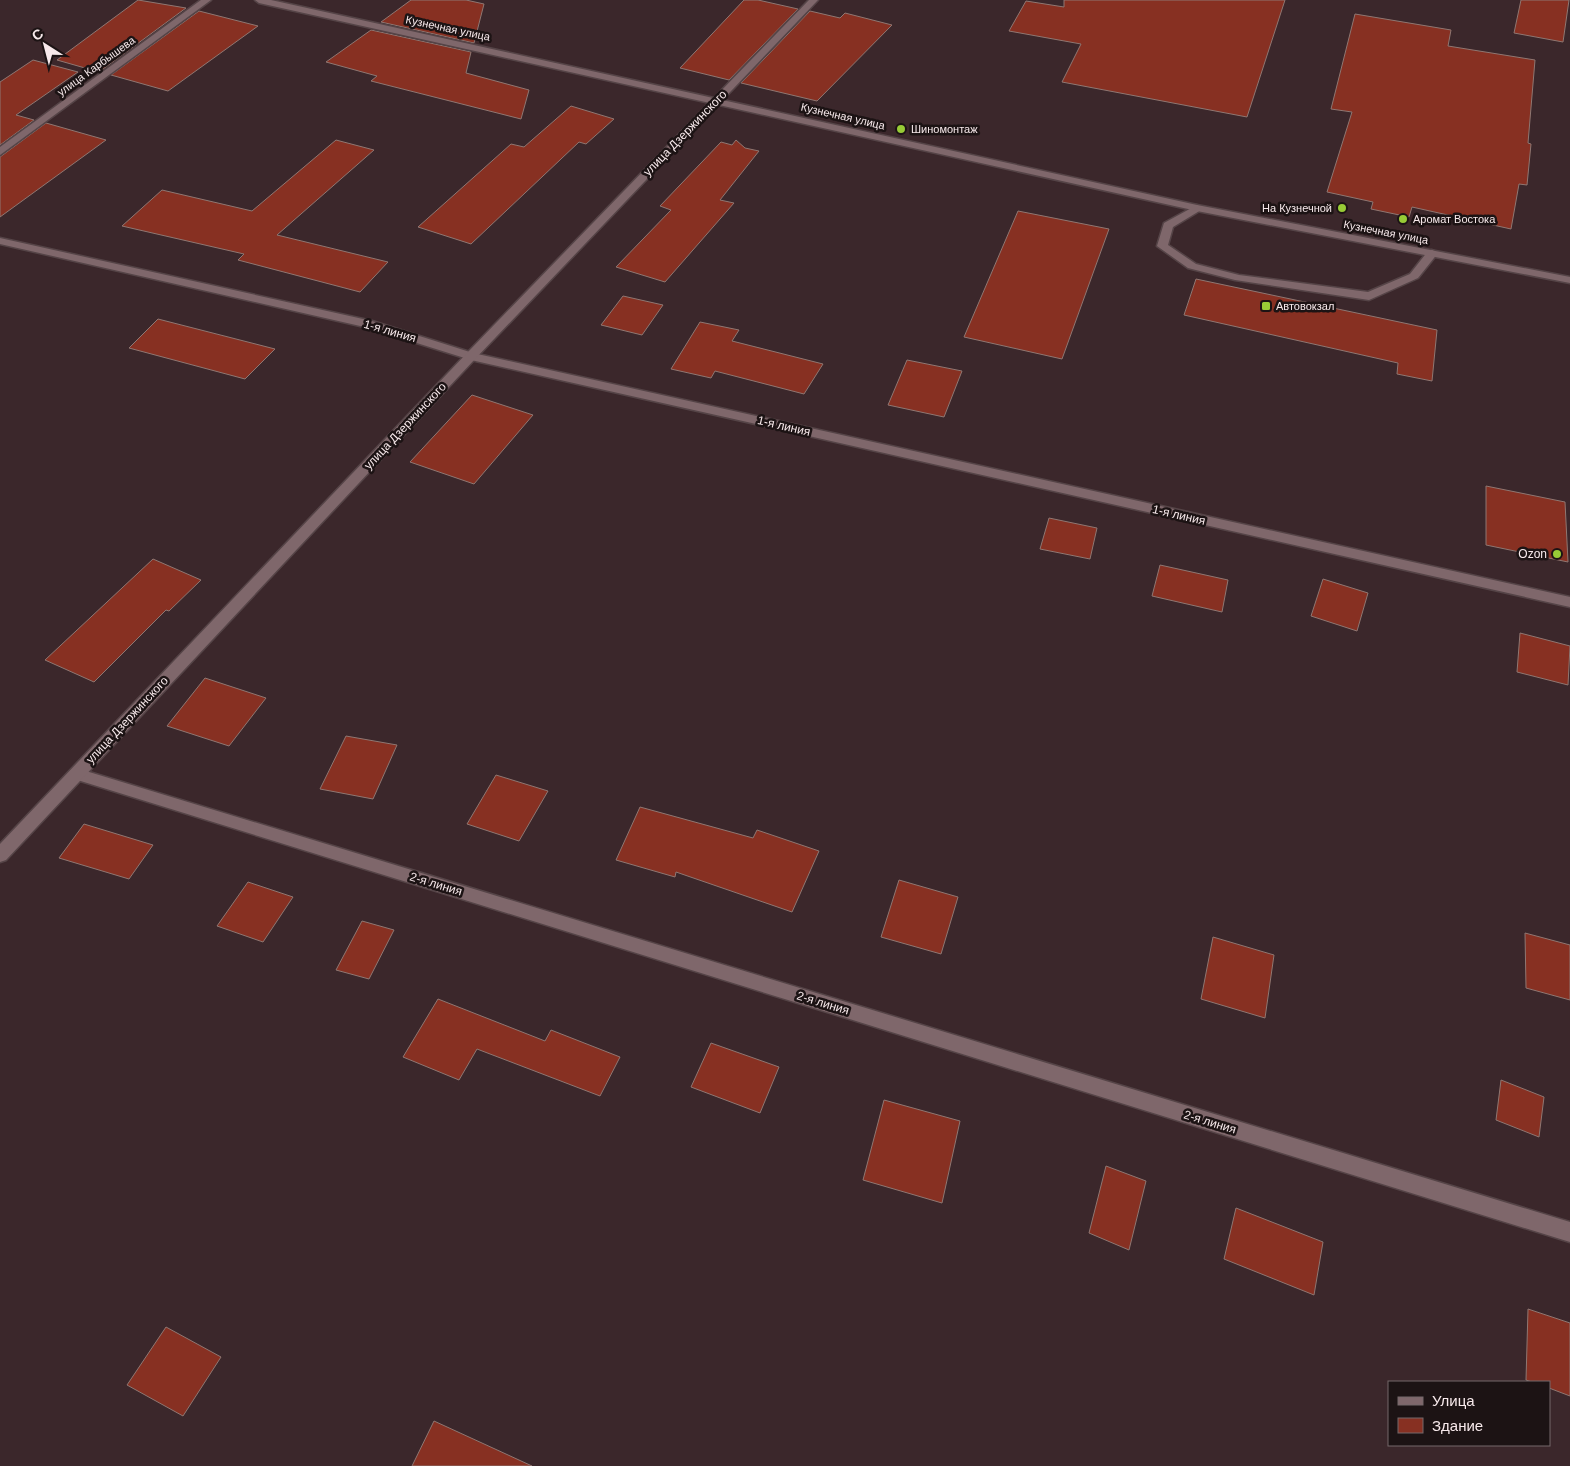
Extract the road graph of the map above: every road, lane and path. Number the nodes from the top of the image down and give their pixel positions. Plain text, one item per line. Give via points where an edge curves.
1 (208, 0) edge
2 (259, 0) edge
3 (814, 0) edge
4 (716, 100) junction
5 (0, 152) edge
6 (1197, 208) junction
7 (0, 241) edge
8 (1432, 253) junction
9 (1570, 280) edge
10 (471, 356) junction
11 (1570, 602) edge
12 (76, 774) junction
13 (0, 855) edge
14 (1570, 1232) edge

1 - 5 street, улица Карбышева
2 - 4 street, Кузнечная улица
3 - 4 street, улица Дзержинского
4 - 6 street, Кузнечная улица
4 - 10 street, улица Дзержинского
6 - 8 street, Кузнечная улица
6 - 8 street via 1168,225 1162,246 1192,266 1239,278 1369,296 1414,276
7 - 10 street, 1-я линия via 372,325
8 - 9 street, Кузнечная улица
10 - 11 street, 1-я линия
10 - 12 street, улица Дзержинского
12 - 13 street, улица Дзержинского
12 - 14 street, 2-я линия

